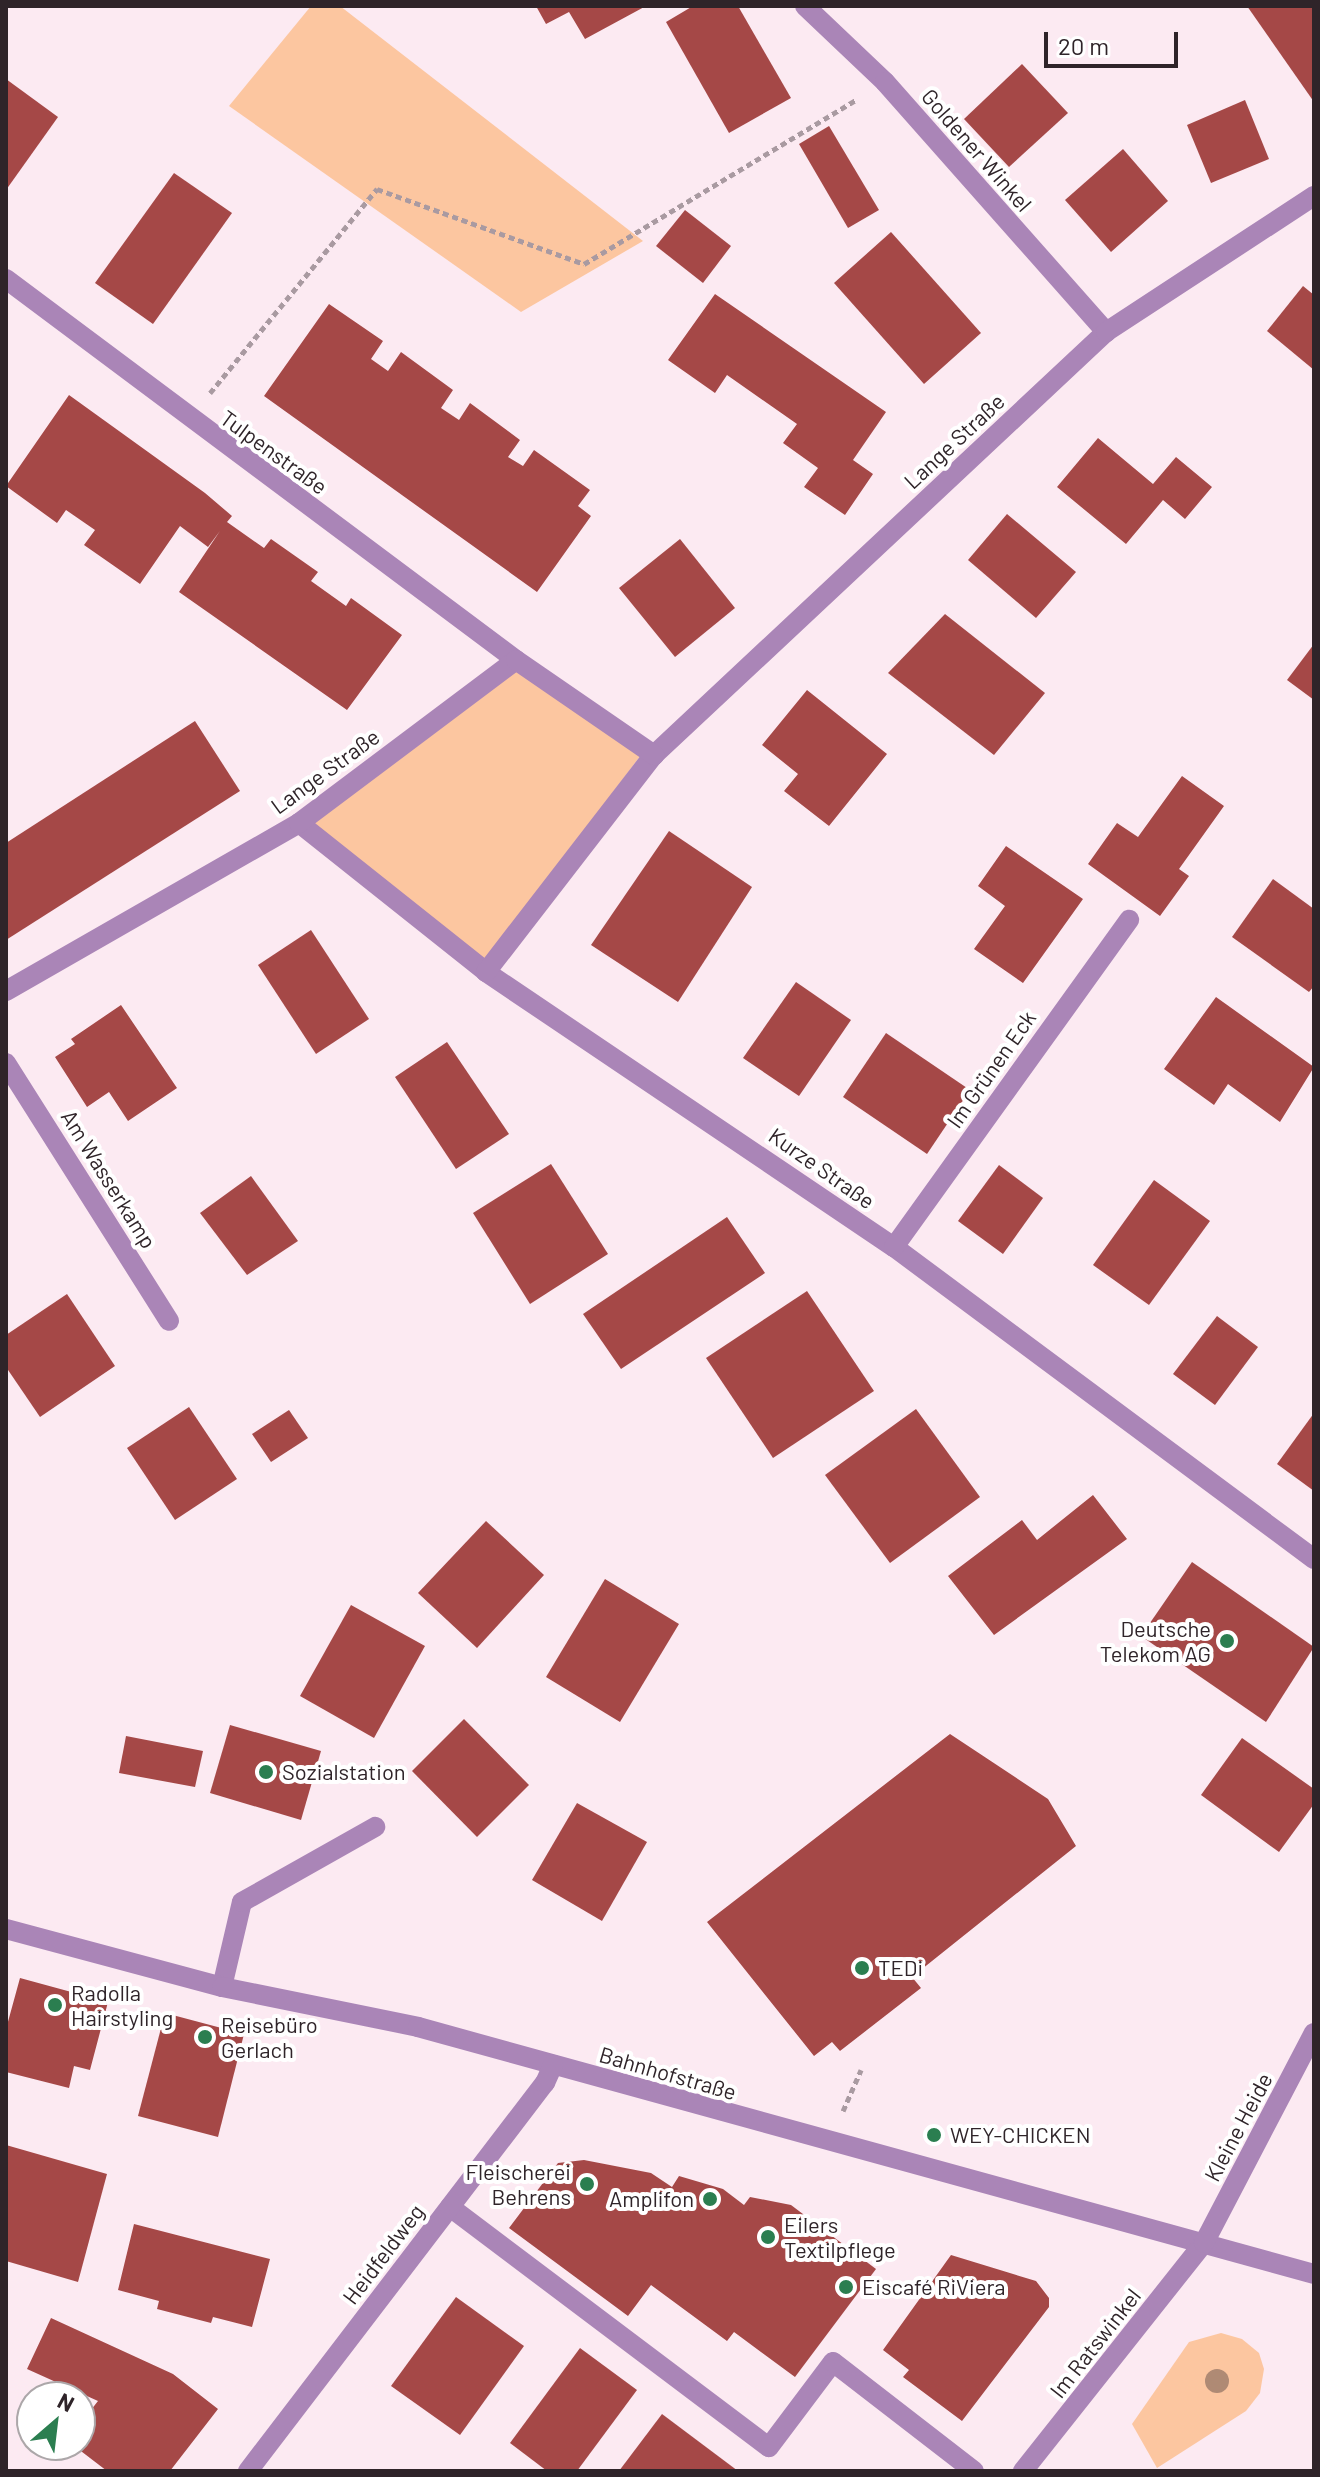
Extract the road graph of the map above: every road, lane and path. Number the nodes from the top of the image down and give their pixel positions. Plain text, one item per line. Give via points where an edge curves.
1 (805, 6) edge
2 (885, 82) junction
3 (1314, 196) edge
4 (6, 279) edge
5 (1106, 332) junction
6 (188, 419) junction
7 (516, 660) junction
8 (654, 755) junction
9 (299, 823) junction
10 (1129, 920) dead end
11 (486, 972) junction
12 (8, 987) edge
13 (6, 1063) edge
14 (894, 1247) junction
15 (169, 1321) dead end
16 (1314, 1559) edge
17 (375, 1827) dead end
18 (6, 1929) edge
19 (222, 1987) junction
20 (1314, 2033) edge
21 (553, 2065) junction
22 (450, 2207) junction
23 (1204, 2243) junction
24 (1314, 2274) edge
25 (248, 2471) edge
26 (974, 2471) edge
27 (1023, 2471) edge

1 - 2 street, Goldener Winkel
2 - 5 street, Goldener Winkel
2 - 6 path via 584,264 377,189
3 - 5 street, Lange Straße
4 - 6 street, Tulpenstraße
5 - 8 street, Lange Straße
6 - 7 street, Tulpenstraße
7 - 8 street
7 - 9 street, Lange Straße
8 - 11 street, Lange Straße
9 - 11 street, Kurze Straße
9 - 12 street, Lange Straße
10 - 14 street, Im Grünen Eck
11 - 14 street, Kurze Straße
13 - 15 street, Am Wasserkamp
14 - 16 street, Kurze Straße
17 - 19 street via 242,1902
18 - 19 street, Bahnhofstraße
19 - 21 street, Bahnhofstraße via 418,2027
20 - 23 street, Kleine Heide
21 - 22 street, Heidfeldweg via 545,2083
21 - 23 street, Bahnhofstraße
22 - 25 street, Heidfeldweg
22 - 26 street via 769,2447 833,2362
23 - 24 street, Bahnhofstraße
23 - 27 street, Im Ratswinkel

